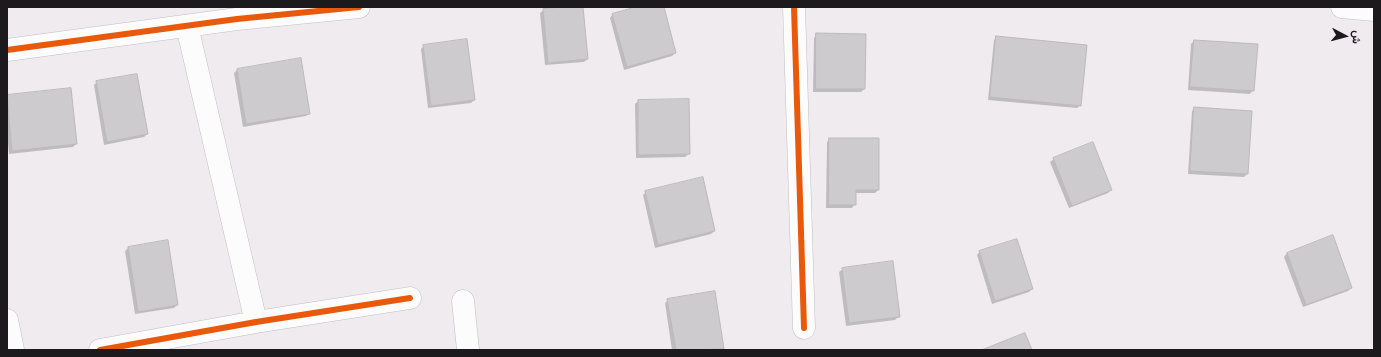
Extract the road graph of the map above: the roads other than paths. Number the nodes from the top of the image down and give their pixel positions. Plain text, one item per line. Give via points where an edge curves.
1 (359, 7) edge
2 (794, 7) edge
3 (1342, 7) edge
4 (1374, 10) edge
5 (237, 13) edge
6 (187, 26) junction
7 (7, 50) edge
8 (410, 298) dead end
9 (463, 301) dead end
10 (7, 320) edge
11 (256, 322) junction
12 (804, 328) dead end
13 (13, 350) edge
14 (100, 350) edge
15 (468, 350) edge

1 - 5 street
2 - 12 street
3 - 4 street
5 - 6 street
6 - 7 street
6 - 11 street
8 - 11 street
9 - 15 street
10 - 13 street
11 - 14 street

